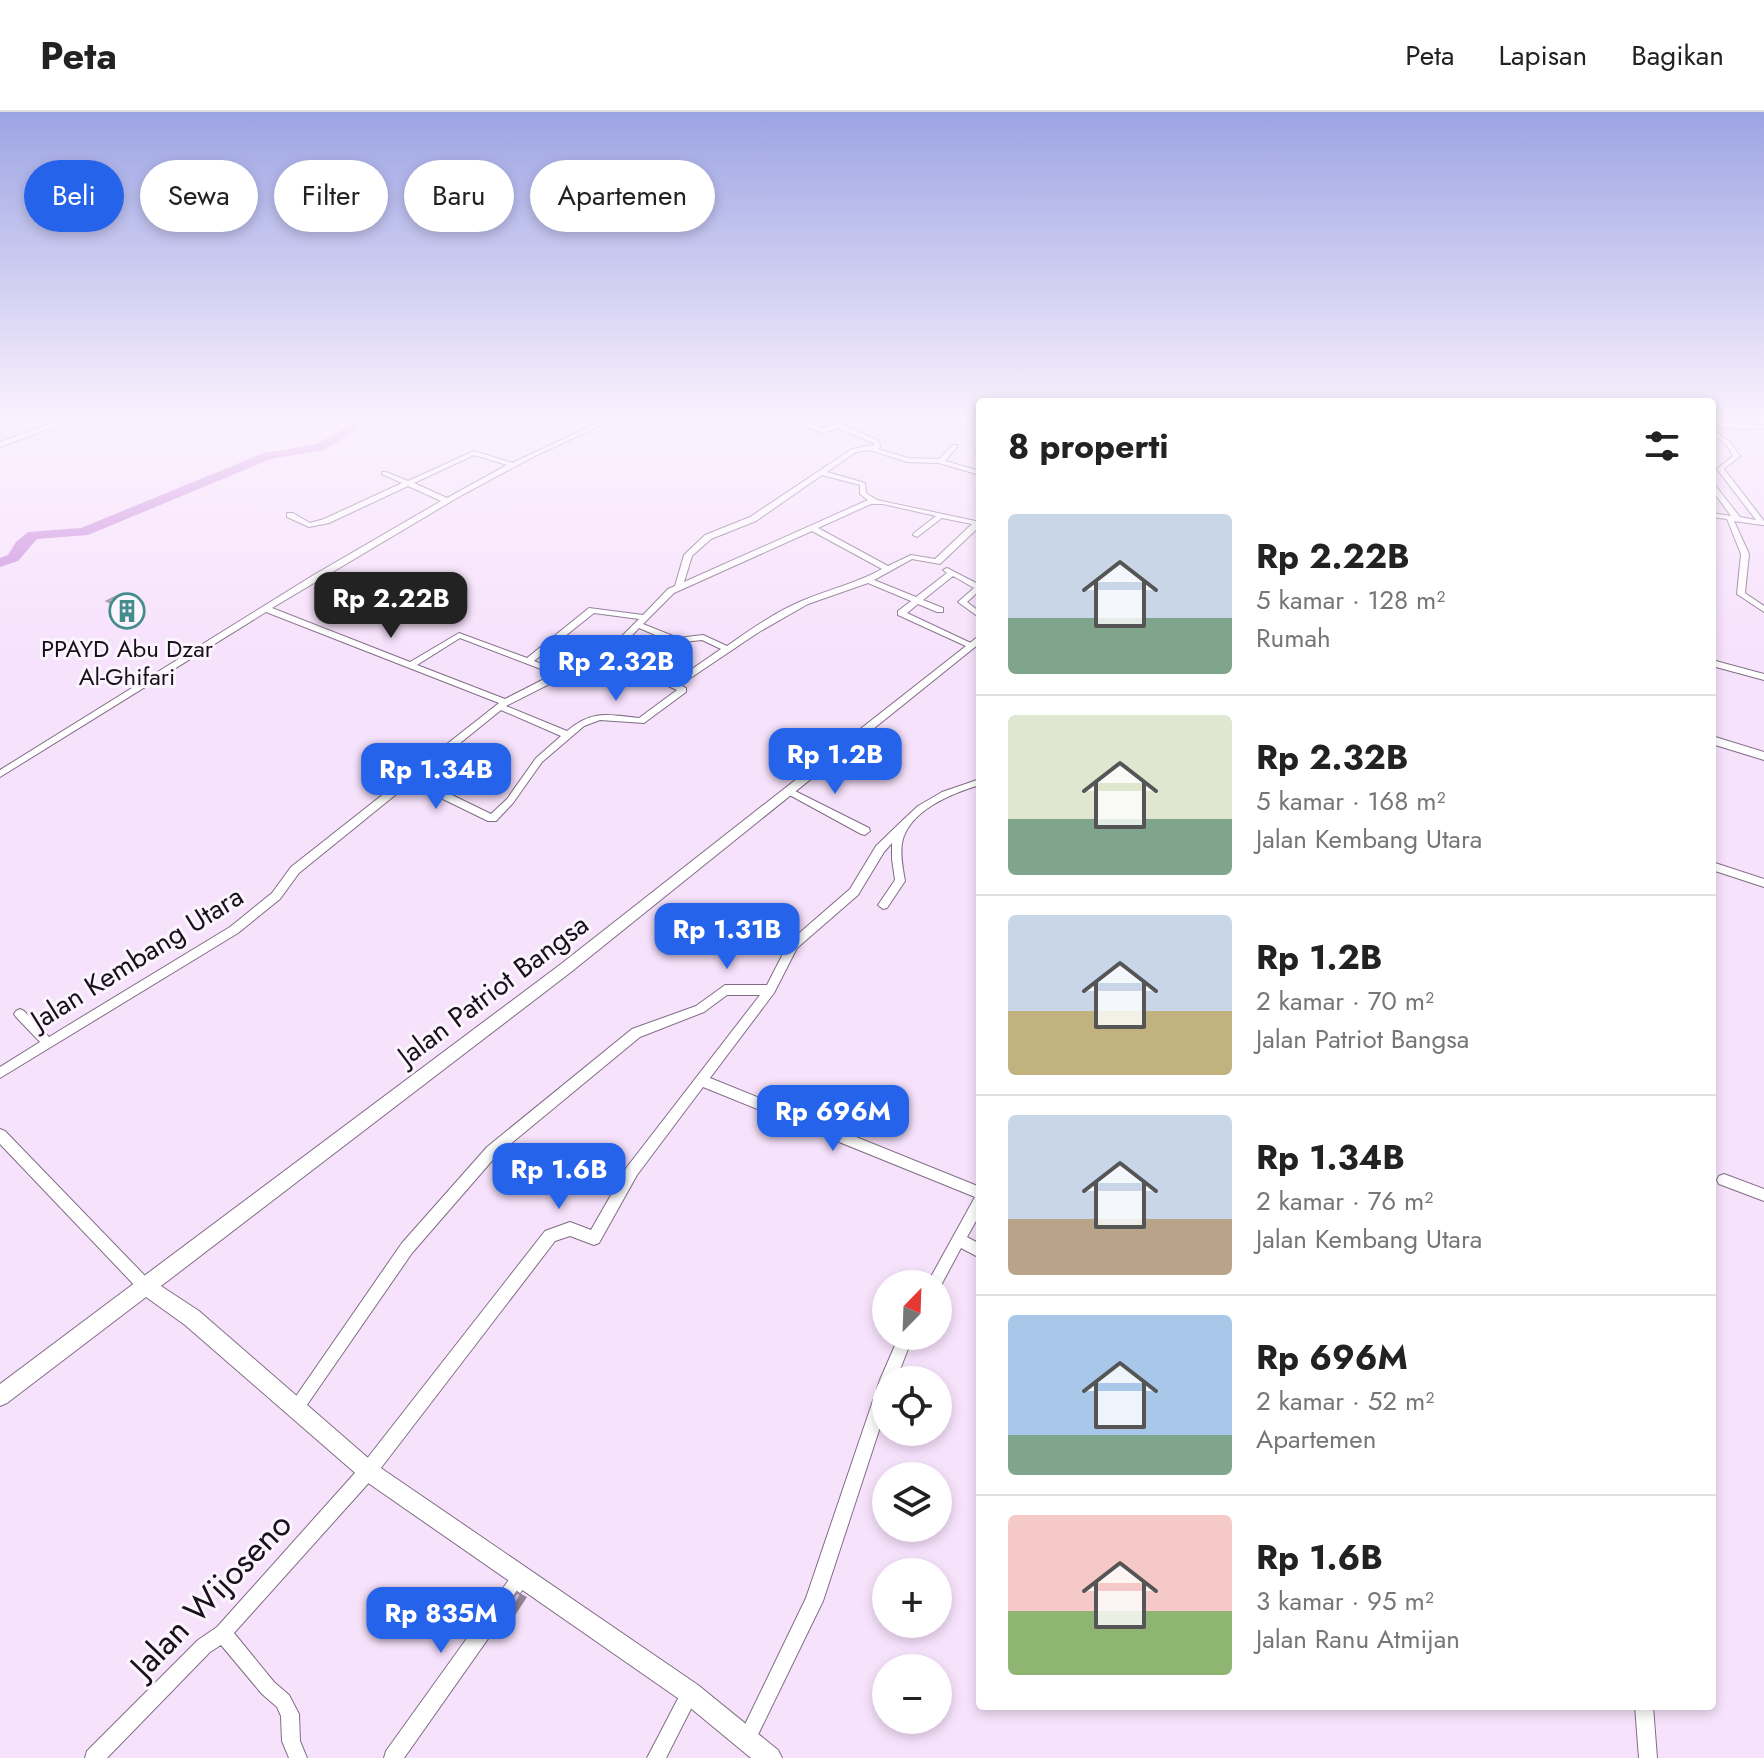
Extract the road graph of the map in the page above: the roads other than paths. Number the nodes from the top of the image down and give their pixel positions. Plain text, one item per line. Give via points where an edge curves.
1 (378, 497) edge
2 (439, 497) edge
3 (452, 497) edge
4 (785, 497) edge
5 (867, 497) edge
6 (1720, 497) edge
7 (1742, 497) edge
8 (446, 500) junction
9 (874, 501) junction
10 (291, 515) dead end
11 (940, 516) junction
12 (1716, 516) edge
13 (1734, 519) junction
14 (1763, 523) edge
15 (976, 524) edge
16 (976, 526) edge
17 (813, 528) junction
18 (917, 535) dead end
19 (937, 562) junction
20 (889, 570) junction
21 (952, 573) junction
22 (868, 580) junction
23 (679, 586) junction
24 (976, 586) edge
25 (976, 590) edge
26 (916, 600) junction
27 (266, 609) junction
28 (940, 610) dead end
29 (1764, 610) edge
30 (976, 613) edge
31 (643, 621) junction
32 (976, 641) edge
33 (727, 649) junction
34 (604, 654) junction
35 (528, 661) junction
36 (1716, 664) edge
37 (411, 665) junction
38 (563, 675) junction
39 (1764, 677) edge
40 (673, 686) junction
41 (502, 704) junction
42 (567, 735) junction
43 (1716, 741) edge
44 (1764, 756) edge
45 (0, 774) edge
46 (409, 778) junction
47 (976, 783) edge
48 (789, 791) junction
49 (908, 821) junction
50 (865, 831) dead end
51 (1716, 867) edge
52 (1764, 883) edge
53 (883, 905) dead end
54 (773, 985) junction
55 (20, 1014) dead end
56 (47, 1042) junction
57 (0, 1073) edge
58 (700, 1080) junction
59 (0, 1135) edge
60 (1724, 1180) dead end
61 (976, 1191) edge
62 (1764, 1195) edge
63 (976, 1208) edge
64 (959, 1240) junction
65 (976, 1249) edge
66 (942, 1270) edge
67 (144, 1285) junction
68 (0, 1396) edge
69 (297, 1407) junction
70 (872, 1428) edge
71 (368, 1471) junction
72 (522, 1576) junction
73 (223, 1633) junction
74 (690, 1693) junction
75 (1644, 1710) edge
76 (747, 1739) junction
77 (94, 1758) edge
78 (298, 1758) edge
79 (393, 1758) edge
80 (656, 1758) edge
81 (770, 1758) edge
82 (1648, 1758) edge

1 - 10 street via 309,525
2 - 8 street
3 - 8 street
4 - 23 street via 694,548 685,559
5 - 9 street
6 - 13 street
7 - 14 street
8 - 27 street
9 - 11 street
9 - 17 street, Jalan Kembang Utara
11 - 15 street
11 - 18 street
12 - 13 street
13 - 14 street
13 - 29 street via 1745,554 1741,596
16 - 19 street
17 - 20 street
17 - 23 street, Jalan Kembang Utara
19 - 20 street via 914,556
19 - 21 street
20 - 22 street
21 - 24 street
21 - 26 street
22 - 26 street
22 - 33 street via 796,606
23 - 31 street, Jalan Kembang Utara
25 - 30 street via 962,602
26 - 28 street
26 - 32 street via 901,613
27 - 37 street
27 - 45 street
31 - 33 street via 677,641 703,637
31 - 34 street, Jalan Kembang Utara
31 - 35 street via 592,610
32 - 48 street, Jalan Patriot Bangsa
33 - 40 street
34 - 38 street, Jalan Kembang Utara
34 - 40 street
35 - 37 street via 459,635
35 - 38 street
36 - 39 street
37 - 41 street
38 - 41 street, Jalan Kembang Utara
40 - 42 street via 683,690 641,721 599,717
41 - 42 street
41 - 46 street, Jalan Kembang Utara
42 - 46 street via 539,760 492,819
43 - 44 street
46 - 56 street, Jalan Kembang Utara via 295,870 258,912
47 - 49 street via 958,787
48 - 50 street
48 - 67 street, Jalan Patriot Bangsa via 566,968
49 - 53 street via 896,851 900,881
49 - 54 street via 891,835 854,892 793,945
51 - 52 street
54 - 58 street
54 - 69 street via 725,990 700,1009 636,1033 492,1151 407,1248
55 - 56 street
56 - 57 street, Jalan Kembang Utara
58 - 61 street
58 - 71 street, Jalan Wijoseno via 632,1171 594,1238 570,1229 550,1236
59 - 67 street
60 - 62 street
63 - 64 street
64 - 65 street
64 - 66 street
67 - 68 street, Jalan Patriot Bangsa
67 - 69 street via 192,1318
69 - 71 street
70 - 76 street via 814,1601
71 - 72 street
71 - 73 street, Jalan Wijoseno
72 - 74 street
72 - 79 street
73 - 77 street, Jalan Wijoseno
73 - 78 street via 283,1701
74 - 76 street
74 - 80 street
75 - 82 street
76 - 81 street

